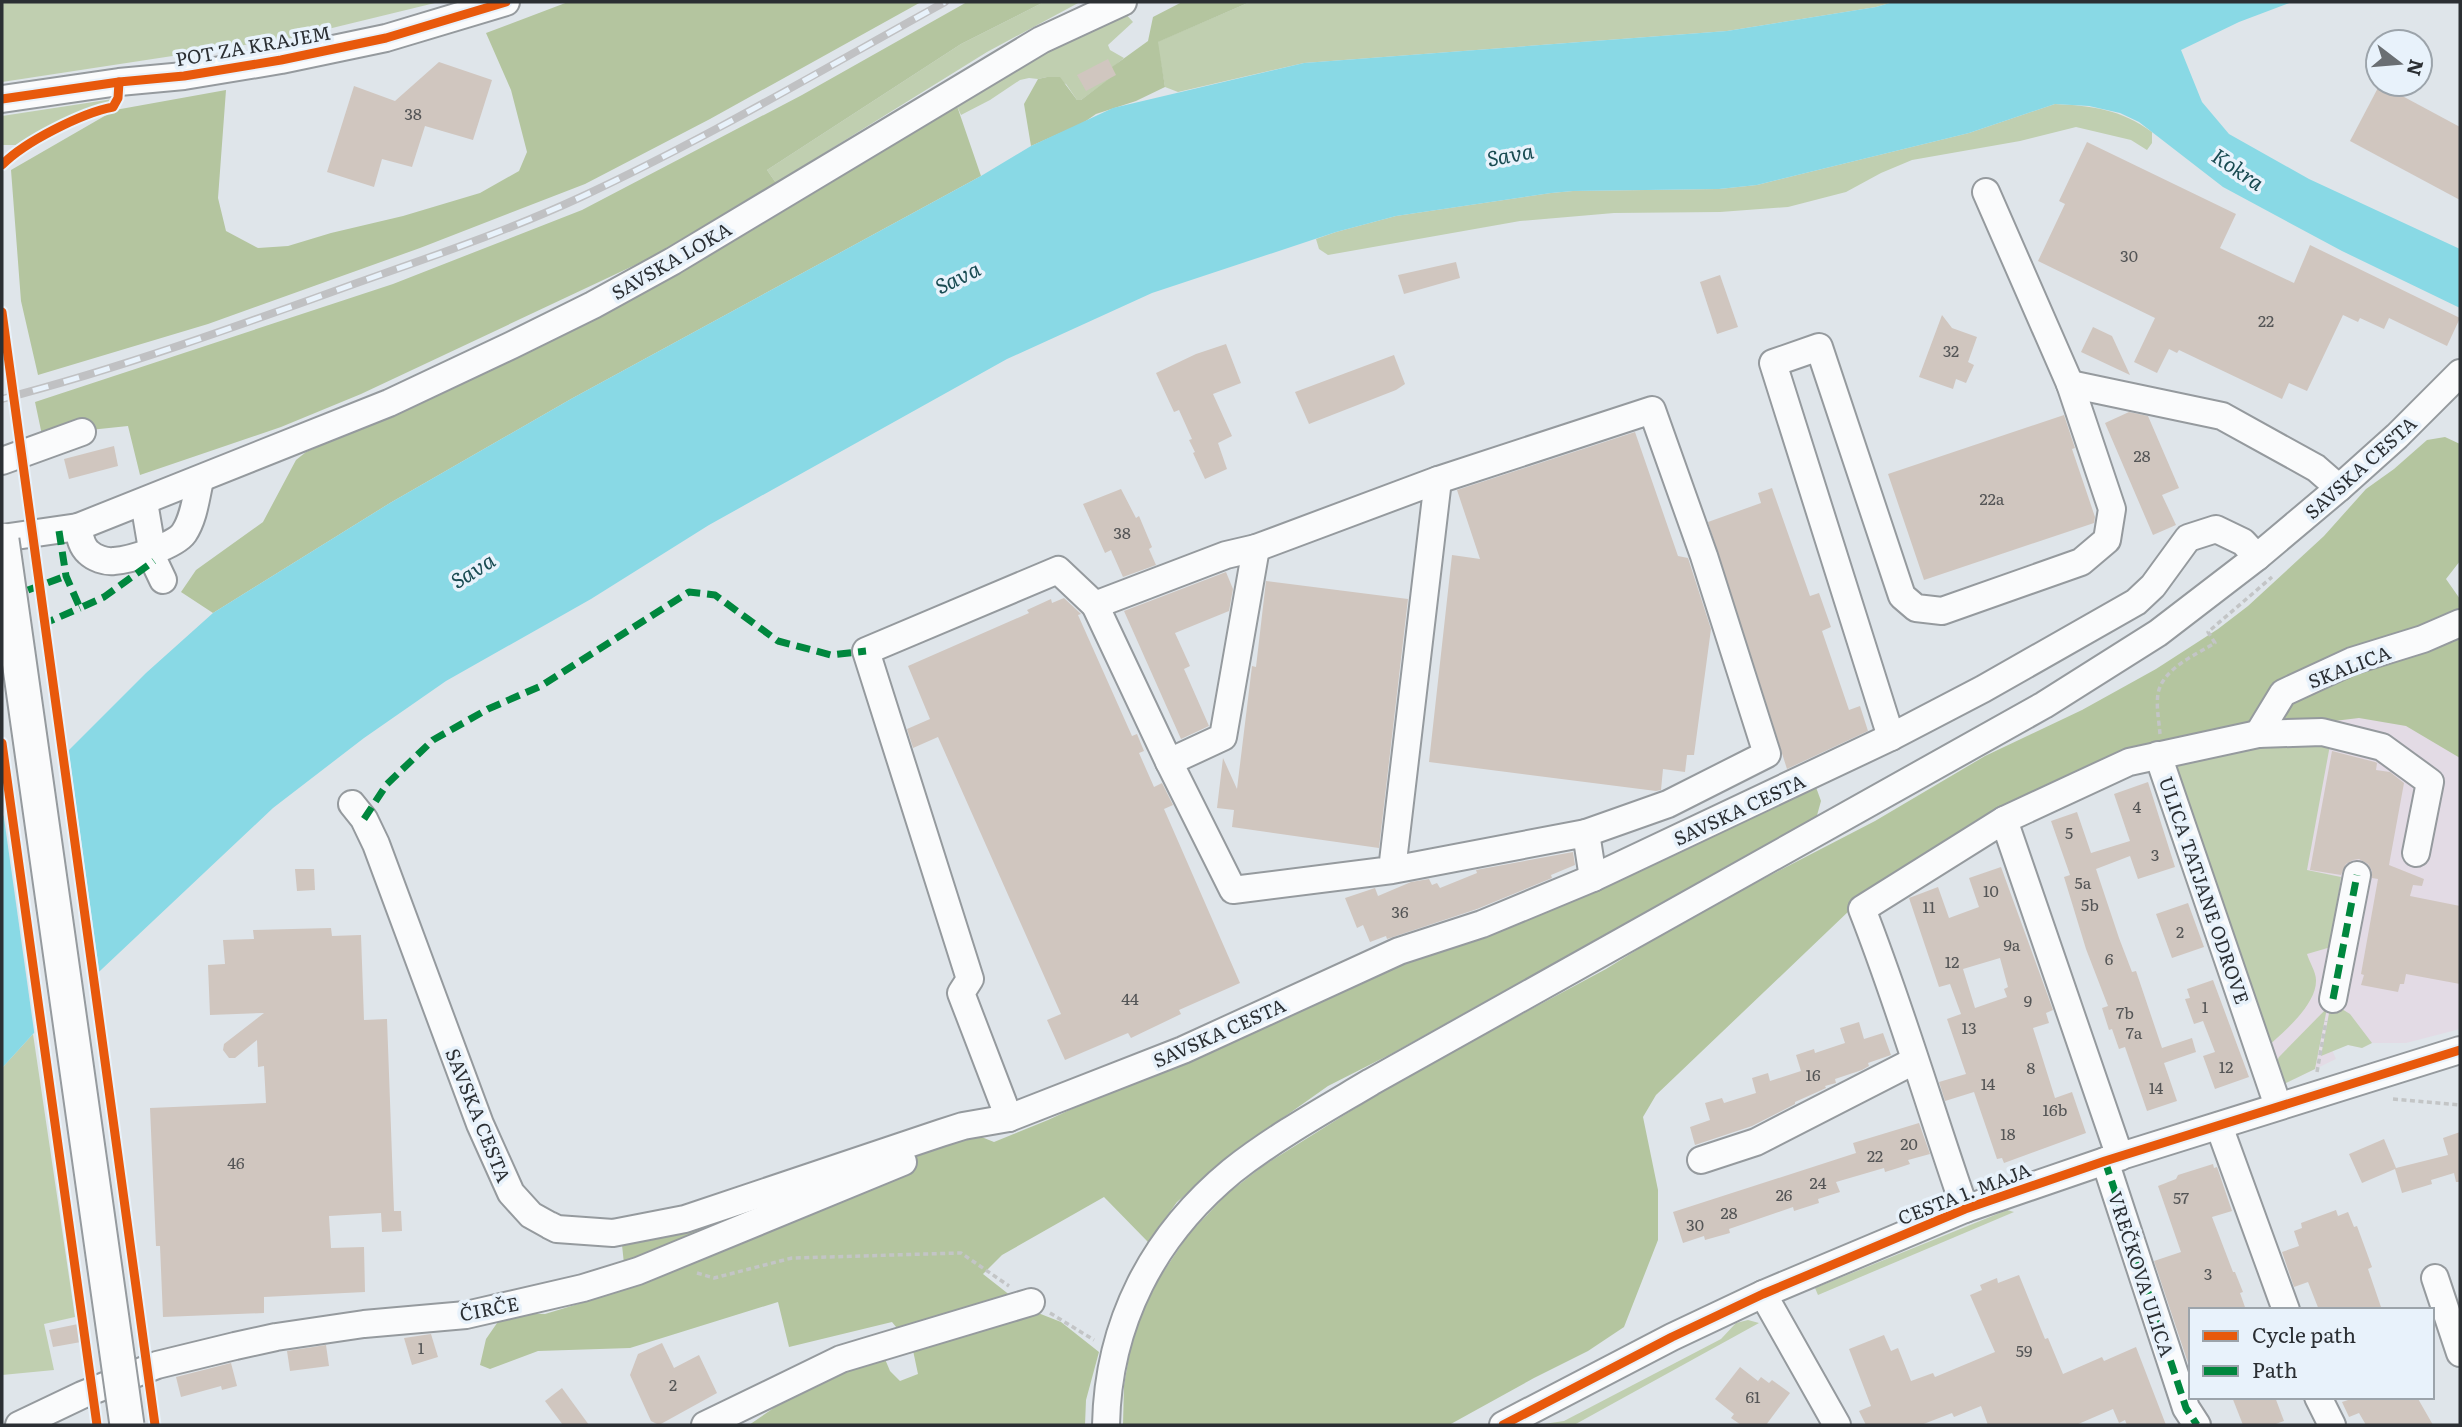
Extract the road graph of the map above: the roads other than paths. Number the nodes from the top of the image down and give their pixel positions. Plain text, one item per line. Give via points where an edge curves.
1 (506, 2) edge
2 (1123, 2) edge
3 (11, 98) edge
4 (1986, 192) dead end
5 (2460, 373) edge
6 (2070, 384) junction
7 (82, 432) dead end
8 (2, 461) edge
9 (200, 480) junction
10 (1438, 480) junction
11 (2339, 488) junction
12 (144, 502) junction
13 (78, 527) junction
14 (2, 539) edge
15 (1256, 548) junction
16 (151, 551) junction
17 (2269, 564) junction
18 (163, 580) dead end
19 (1095, 605) junction
20 (2460, 623) edge
21 (2258, 734) junction
22 (1891, 737) junction
23 (2158, 755) junction
24 (1168, 762) junction
25 (352, 804) dead end
26 (2004, 820) junction
27 (1586, 833) junction
28 (2416, 853) dead end
29 (1392, 870) junction
30 (2357, 875) dead end
31 (1594, 878) junction
32 (2331, 1005) road end
33 (2460, 1050) edge
34 (1914, 1061) junction
35 (2278, 1106) junction
36 (1009, 1118) junction
37 (2219, 1126) junction
38 (941, 1133) junction
39 (2113, 1159) junction
40 (1701, 1160) dead end
41 (1965, 1209) junction
42 (2435, 1279) dead end
43 (1763, 1293) junction
44 (1031, 1302) dead end
45 (2285, 1308) edge
46 (2460, 1353) edge
47 (2319, 1399) edge
48 (19, 1425) edge
49 (127, 1425) edge
50 (705, 1425) edge
51 (1106, 1425) edge
52 (1503, 1425) edge
53 (1838, 1425) edge
54 (2197, 1425) edge
55 (2332, 1425) edge

1 - 3 street, POT ZA KRAJEM via 386,37 281,60
2 - 9 street, SAVSKA LOKA via 1041,40 593,305 389,403
4 - 6 street
5 - 11 street, SAVSKA CESTA
6 - 11 street via 2222,416 2316,468
6 - 22 street via 2112,509 2107,540 2081,562 1942,611 1916,608 1902,596 1819,347 1773,363
7 - 8 street
9 - 12 street, SAVSKA LOKA
9 - 16 street via 183,534 174,543
10 - 15 street
10 - 27 street via 1652,410 1767,754 1668,804
10 - 29 street
11 - 17 street, SAVSKA CESTA
12 - 13 street, SAVSKA LOKA
12 - 16 street
13 - 14 street, SAVSKA LOKA
13 - 16 street via 87,552 103,560
14 - 49 main road, bridge
15 - 19 street
15 - 24 street via 1223,737
16 - 18 street
17 - 22 street, SAVSKA CESTA via 2243,542 2216,529 2188,538 2136,602
17 - 51 street, SAVSKA CESTA via 2044,705 1371,1082 1232,1172 1165,1243 1144,1275 1114,1352
19 - 24 street
19 - 36 street via 1058,570 866,651 970,979 961,993
20 - 21 street, SKALICA via 2352,661 2283,693
21 - 23 street
21 - 28 street via 2322,732 2382,747 2430,782
22 - 31 street, SAVSKA CESTA
23 - 26 street, ULICA TATJANE ODROVE via 2129,762
23 - 35 street, ULICA TATJANE ODROVE
24 - 29 street via 1233,890
25 - 38 street, SAVSKA CESTA via 376,844 480,1124 511,1194 531,1215 557,1229 613,1233 685,1219
26 - 34 street, ULICA TATJANE ODROVE via 1862,909 1891,982
26 - 39 street
27 - 29 street
27 - 31 street
30 - 32 street
31 - 36 street, SAVSKA CESTA via 1482,924 1399,951 1183,1050
33 - 35 street, CESTA 1. MAJA
34 - 40 street via 1756,1142
34 - 41 street, ULICA TATJANE ODROVE
35 - 37 street, CESTA 1. MAJA
36 - 38 street, SAVSKA CESTA
37 - 39 street, CESTA 1. MAJA
37 - 45 street
38 - 48 street, ČIRČE via 900,1164 638,1271 466,1315 276,1336 158,1365
39 - 41 street, CESTA 1. MAJA
39 - 54 street, VREČKOVA ULICA via 2186,1408
41 - 43 street, CESTA 1. MAJA
42 - 46 street
43 - 52 street, CESTA 1. MAJA
43 - 53 street
44 - 50 street via 841,1359
47 - 55 street

